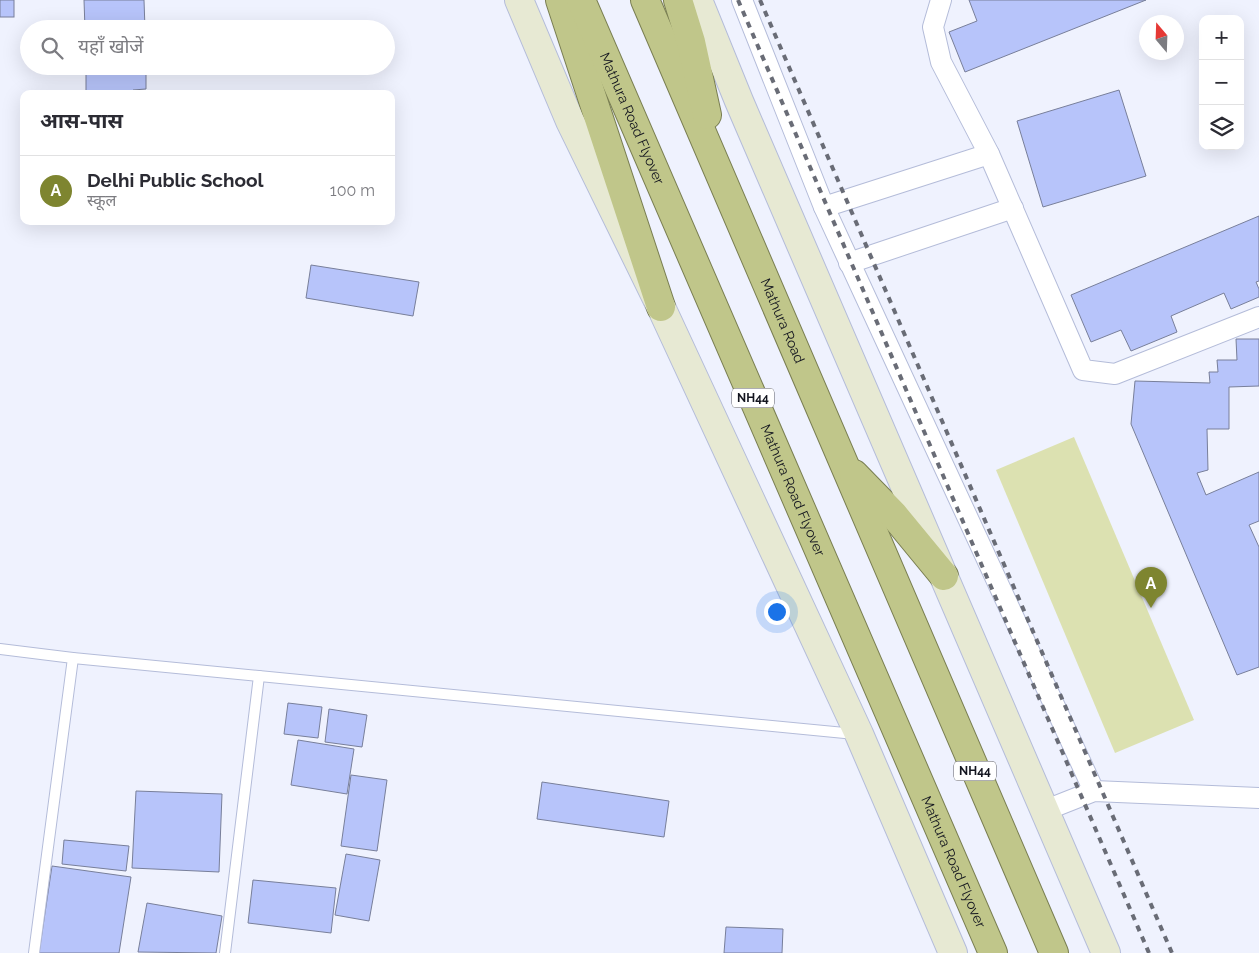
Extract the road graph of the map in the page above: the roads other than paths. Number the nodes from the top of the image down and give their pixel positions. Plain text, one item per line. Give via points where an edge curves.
1 (519, 0) edge
2 (560, 0) edge
3 (581, 0) edge
4 (645, 0) edge
5 (678, 0) edge
6 (698, 0) edge
7 (742, 0) edge
8 (941, 0) edge
9 (989, 154) junction
10 (722, 180) junction
11 (824, 207) junction
12 (1013, 208) junction
13 (850, 263) junction
14 (661, 307) junction
15 (1259, 317) edge
16 (843, 462) junction
17 (944, 576) junction
18 (0, 649) edge
19 (73, 658) junction
20 (259, 676) junction
21 (859, 734) junction
22 (1094, 792) junction
23 (1259, 798) edge
24 (1046, 810) junction
25 (34, 953) edge
26 (225, 953) edge
27 (953, 953) edge
28 (993, 953) edge
29 (1054, 953) edge
30 (1106, 953) edge

1 - 14 main road via 570,121
2 - 14 highway
3 - 28 highway, Mathura Road Flyover / NH44
4 - 10 highway, NH44
5 - 10 highway via 691,42
6 - 17 main road
7 - 11 street
8 - 9 street via 933,27 941,62
9 - 11 street
9 - 12 street
10 - 16 highway, Mathura Road / NH44
11 - 13 street
12 - 13 street
12 - 15 street via 1083,370 1115,374
13 - 22 street
14 - 21 main road
16 - 17 highway via 893,514
16 - 29 highway, NH44
17 - 24 main road
18 - 19 lane
19 - 20 lane
19 - 25 lane
20 - 21 lane
20 - 26 lane
21 - 27 main road
22 - 23 street
22 - 24 street
24 - 30 main road

